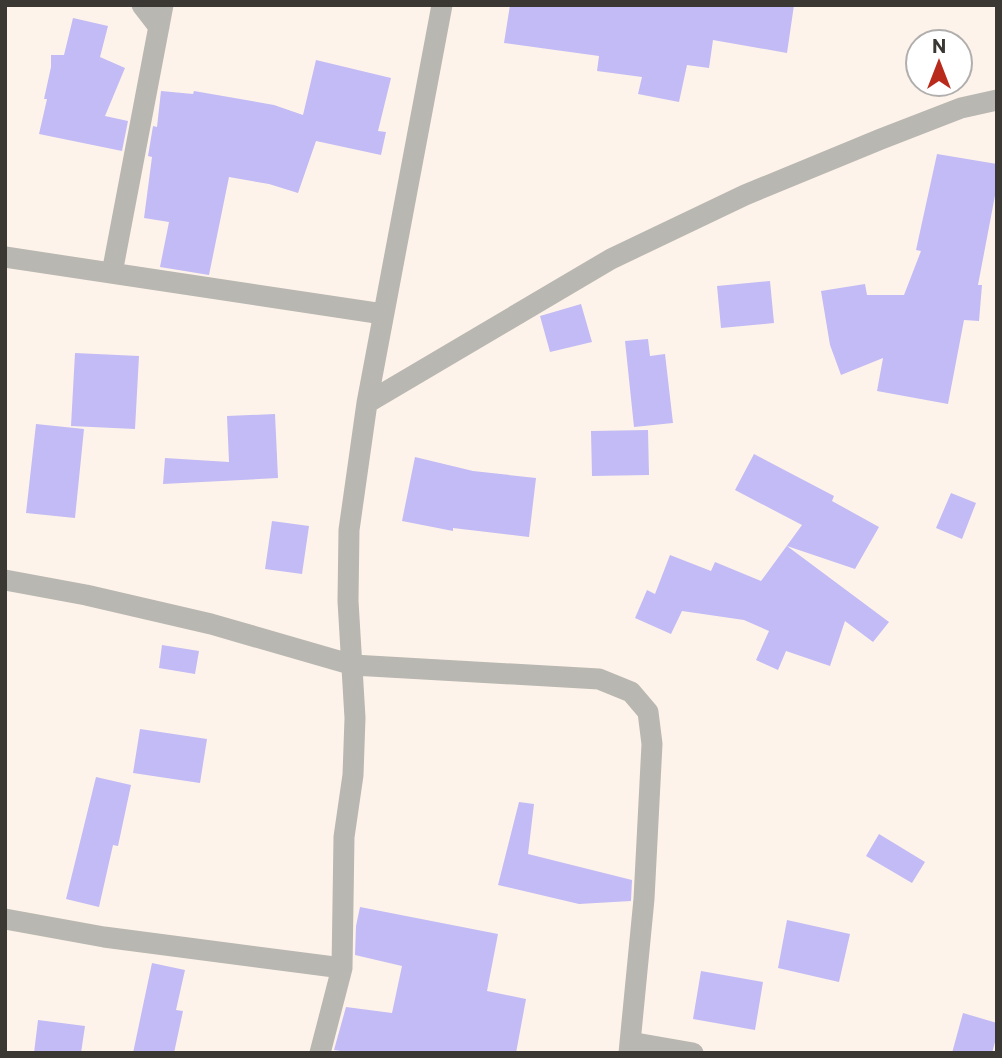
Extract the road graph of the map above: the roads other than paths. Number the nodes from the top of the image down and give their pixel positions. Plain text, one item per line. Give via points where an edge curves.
1 (142, 5) edge
2 (163, 5) edge
3 (442, 5) edge
4 (159, 27) junction
5 (997, 100) edge
6 (5, 257) edge
7 (112, 273) junction
8 (383, 314) junction
9 (367, 403) junction
10 (5, 580) edge
11 (353, 665) junction
12 (5, 919) edge
13 (342, 968) junction
14 (630, 1047) edge
15 (320, 1053) edge
16 (693, 1053) edge

1 - 4 street
2 - 4 street
3 - 8 street
4 - 7 street
5 - 9 street via 961,108 881,139 746,195 611,259
6 - 7 street
7 - 8 street
8 - 9 street
9 - 11 street via 349,530
10 - 11 street via 211,624
11 - 13 street via 354,752 344,837
11 - 14 street via 599,679 631,692 648,712 652,744 644,899
12 - 13 street via 104,937
13 - 15 street
14 - 16 street

